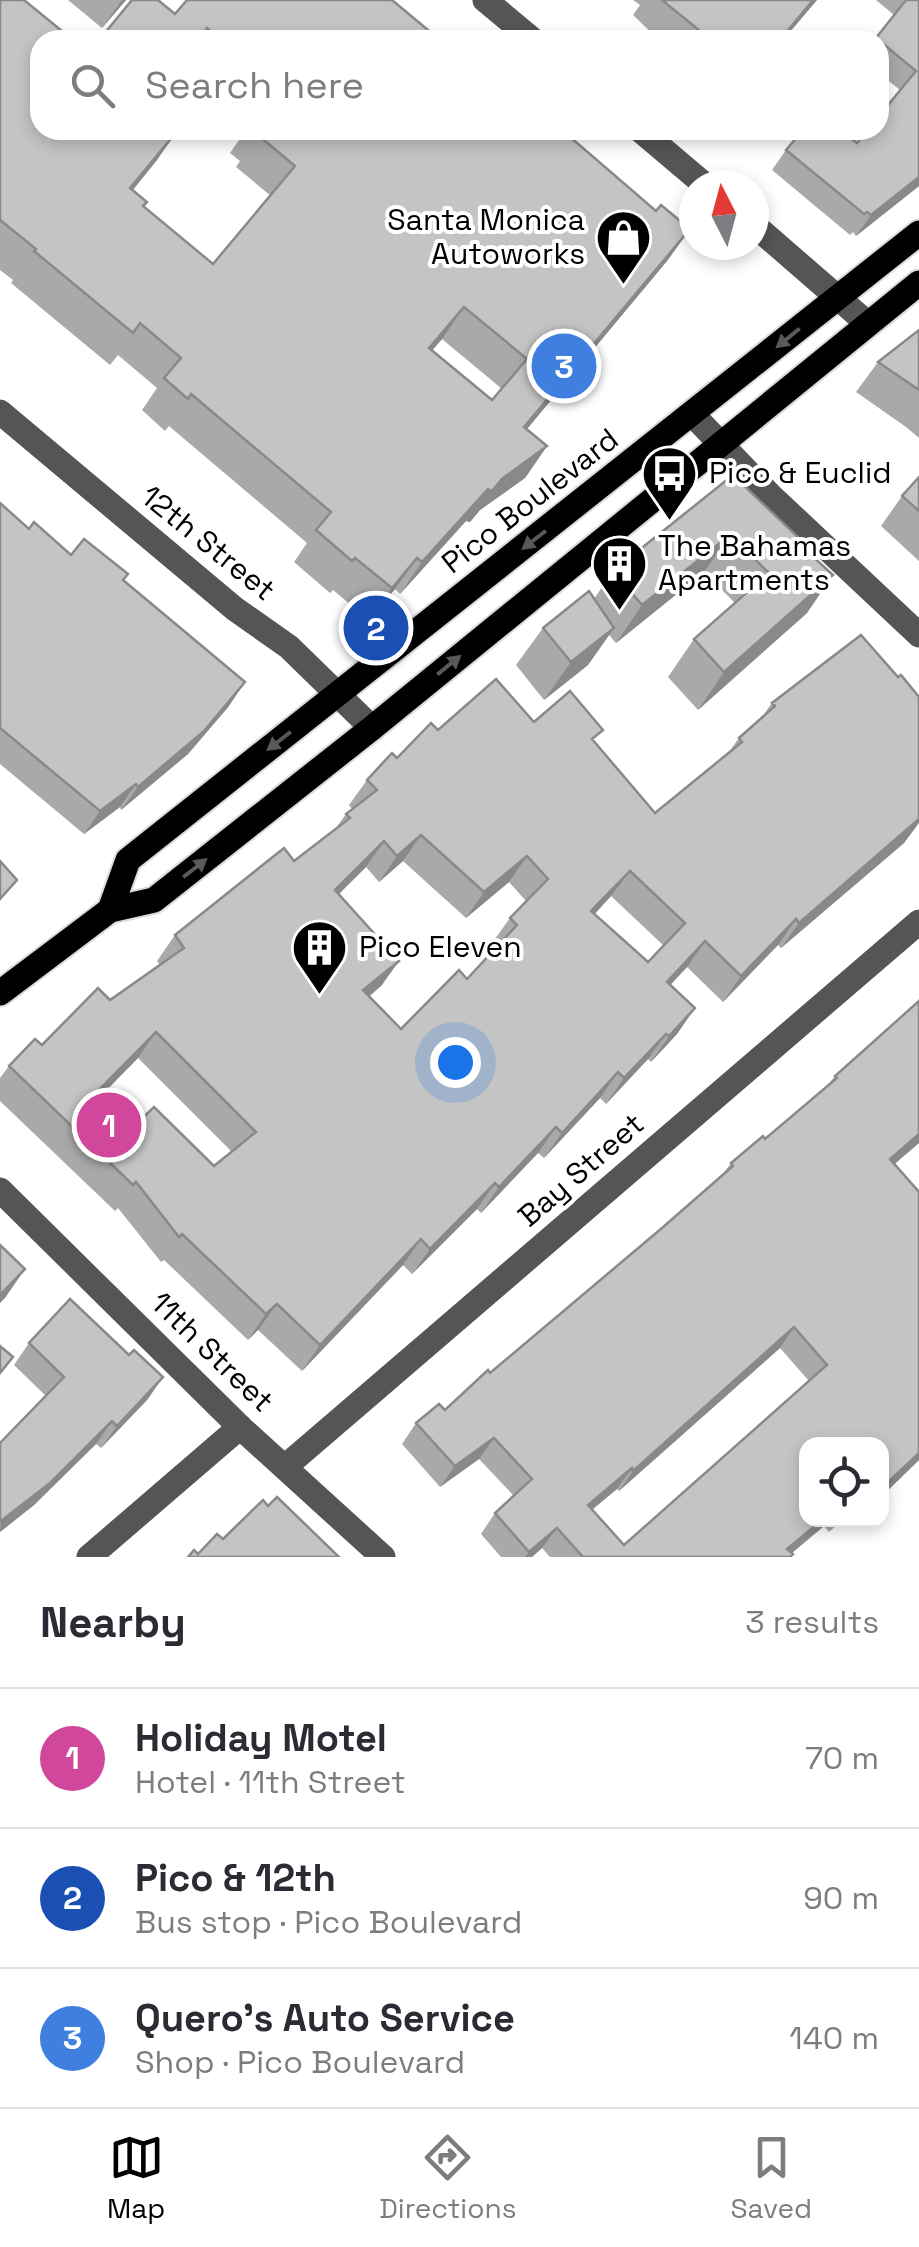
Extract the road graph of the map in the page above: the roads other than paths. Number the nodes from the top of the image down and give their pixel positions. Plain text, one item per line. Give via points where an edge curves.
1 (484, 0) edge
2 (520, 30) edge
3 (652, 140) edge
4 (687, 170) edge
5 (919, 233) edge
6 (769, 238) edge
7 (919, 283) edge
8 (839, 297) junction
9 (867, 324) junction
10 (0, 412) edge
11 (692, 414) junction
12 (720, 445) junction
13 (919, 635) edge
14 (339, 694) junction
15 (372, 728) junction
16 (110, 910) junction
17 (919, 922) edge
18 (0, 994) edge
19 (0, 1190) edge
20 (240, 1426) junction
21 (286, 1466) junction
22 (90, 1557) edge
23 (383, 1557) edge

1 - 2 street
3 - 4 street
5 - 8 main road, Pico Boulevard
6 - 8 street
7 - 9 main road
8 - 9 street
8 -> 11 main road, Pico Boulevard
9 - 12 main road
10 - 14 street, 12th Street
11 - 12 street
11 -> 14 main road, Pico Boulevard
12 - 13 street
15 -> 12 main road
14 - 15 street, 12th Street
14 -> 16 main road, Pico Boulevard via 128,860
16 -> 15 main road via 154,900
16 - 18 main road
17 - 21 street, Bay Street
19 - 20 street, 11th Street
20 - 21 street, 11th Street
20 - 22 street
21 - 23 street, 11th Street

